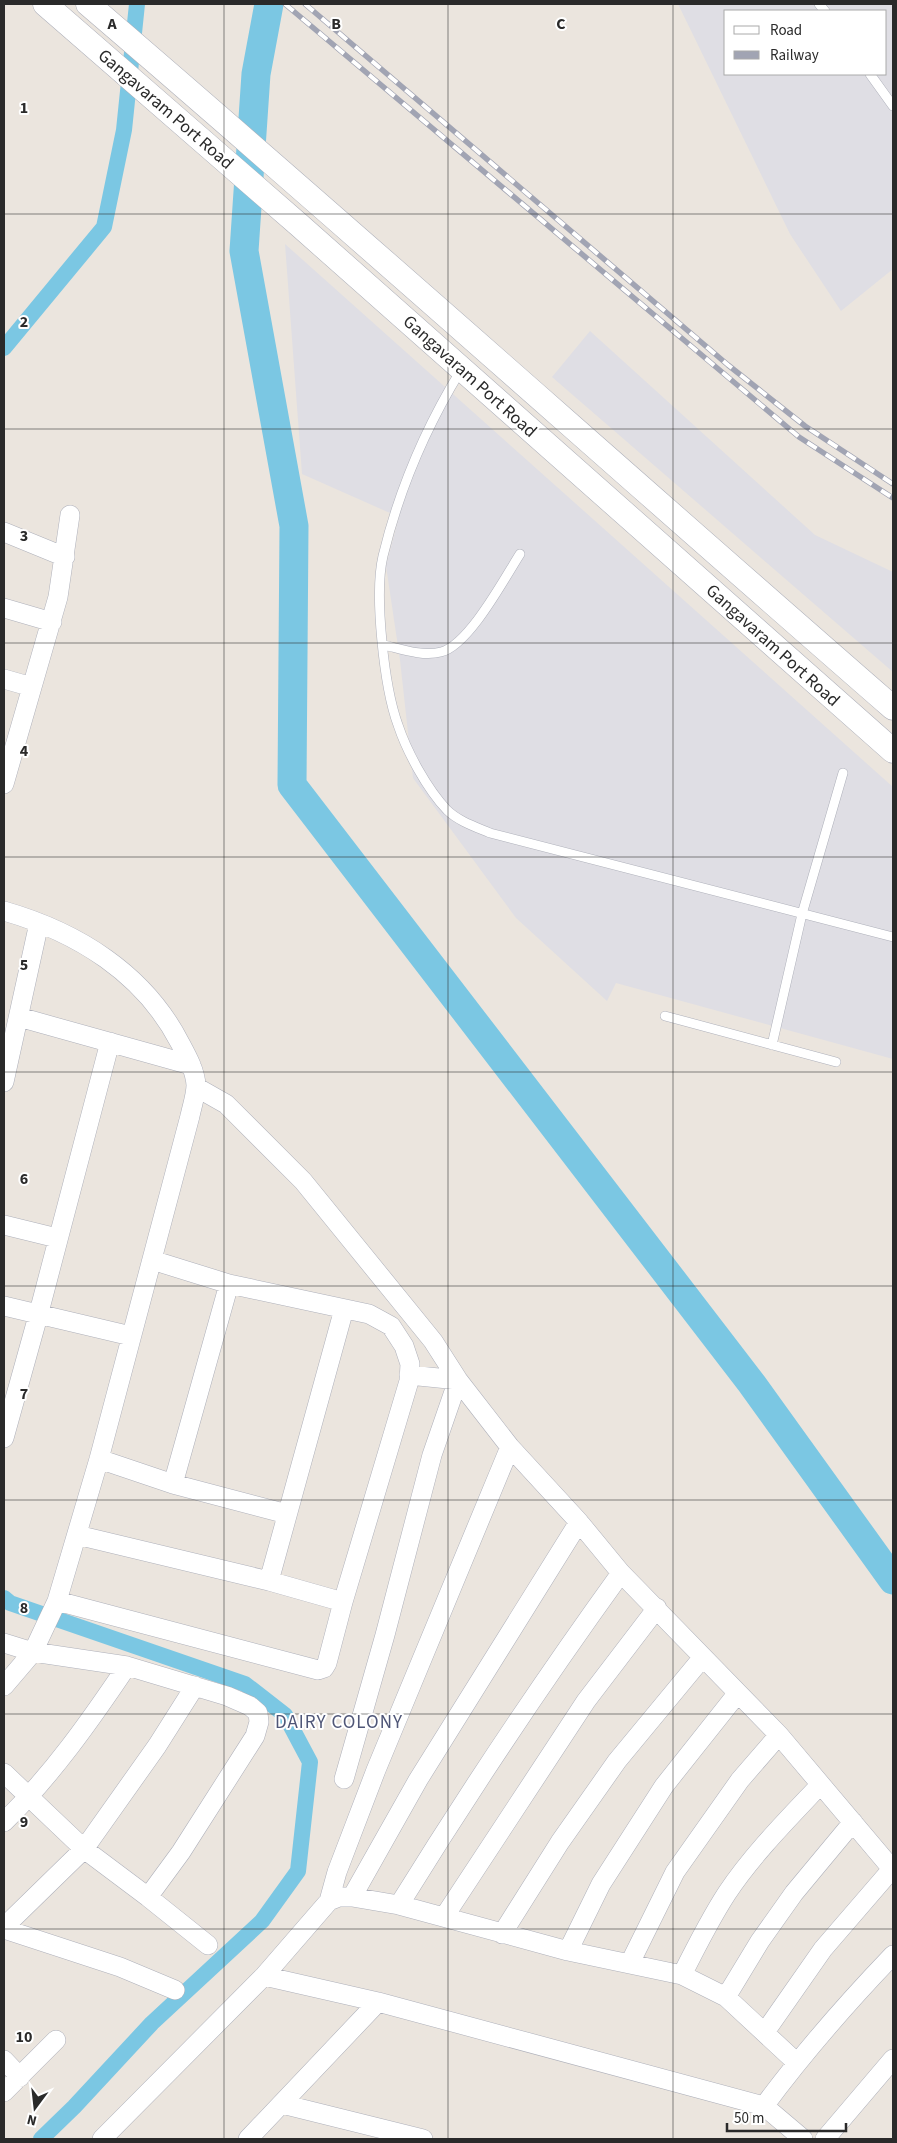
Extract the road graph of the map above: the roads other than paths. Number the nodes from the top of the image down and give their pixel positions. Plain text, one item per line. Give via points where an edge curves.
1 (88, 4) edge
2 (54, 11) edge
3 (871, 75) edge
4 (893, 106) edge
5 (462, 369) junction
6 (70, 515) dead end
7 (4, 532) edge
8 (520, 554) dead end
9 (65, 557) junction
10 (4, 608) edge
11 (52, 622) junction
12 (384, 645) junction
13 (4, 679) edge
14 (32, 687) junction
15 (893, 708) edge
16 (893, 751) edge
17 (8, 755) edge
18 (843, 773) dead end
19 (4, 784) edge
20 (4, 911) edge
21 (802, 914) junction
22 (39, 923) junction
23 (893, 937) edge
24 (665, 1016) dead end
25 (19, 1018) junction
26 (110, 1042) junction
27 (772, 1044) junction
28 (836, 1062) dead end
29 (191, 1065) junction
30 (4, 1082) edge
31 (196, 1087) junction
32 (4, 1224) edge
33 (57, 1238) junction
34 (152, 1260) junction
35 (229, 1284) junction
36 (4, 1306) edge
37 (344, 1309) junction
38 (38, 1316) junction
39 (131, 1336) junction
40 (409, 1375) junction
41 (458, 1380) junction
42 (11, 1388) edge
43 (4, 1438) edge
44 (510, 1447) junction
45 (99, 1459) junction
46 (173, 1484) junction
47 (288, 1514) junction
48 (579, 1522) junction
49 (77, 1535) junction
50 (621, 1573) junction
51 (269, 1581) junction
52 (57, 1600) junction
53 (343, 1602) junction
54 (656, 1608) junction
55 (4, 1643) edge
56 (33, 1652) junction
57 (703, 1657) junction
58 (128, 1666) junction
59 (4, 1686) edge
60 (195, 1686) junction
61 (738, 1694) junction
62 (779, 1735) junction
63 (4, 1773) edge
64 (344, 1779) dead end
65 (820, 1784) junction
66 (29, 1797) junction
67 (4, 1822) edge
68 (853, 1822) junction
69 (84, 1849) junction
70 (893, 1870) edge
71 (148, 1897) junction
72 (352, 1897) junction
73 (329, 1901) junction
74 (399, 1906) junction
75 (444, 1917) junction
76 (4, 1928) edge
77 (502, 1934) junction
78 (208, 1945) dead end
79 (568, 1951) junction
80 (893, 1955) edge
81 (630, 1963) junction
82 (682, 1974) junction
83 (264, 1976) junction
84 (175, 1990) dead end
85 (726, 1997) junction
86 (378, 2002) junction
87 (764, 2032) junction
88 (56, 2040) dead end
89 (893, 2059) edge
90 (4, 2060) edge
91 (796, 2062) junction
92 (20, 2077) junction
93 (4, 2092) edge
94 (282, 2104) junction
95 (764, 2106) junction
96 (102, 2139) edge
97 (248, 2139) edge
98 (423, 2139) edge
99 (803, 2139) edge
100 (825, 2139) edge

1 - 15 street, Gangavaram Port Road via 313,197
2 - 5 street, Gangavaram Port Road
3 - 4 lane
5 - 12 lane via 438,408 418,453 396,509 382,558 379,607
5 - 16 street, Gangavaram Port Road
6 - 9 street
7 - 9 street
8 - 12 lane via 458,644 441,652 415,652
9 - 11 street
10 - 11 street
11 - 14 street
12 - 21 lane via 388,683 398,725 426,784 448,811 464,822 490,833
13 - 14 street
14 - 17 street
17 - 19 street
18 - 21 lane
20 - 22 street
21 - 23 lane
21 - 27 lane
22 - 25 street
22 - 29 street via 89,946 120,968 171,1025
24 - 27 lane
25 - 26 street
25 - 30 street
26 - 29 street
26 - 33 street
27 - 28 lane
29 - 31 street
31 - 34 street
31 - 41 street via 226,1104 303,1181 433,1341
32 - 33 street
33 - 38 street
34 - 35 street
34 - 39 street
35 - 37 street
35 - 46 street
36 - 38 street
37 - 40 street via 369,1314 391,1326 404,1346 410,1364
37 - 47 street
38 - 39 street
38 - 42 street
39 - 45 street
40 - 41 street
40 - 53 street
41 - 44 street
41 - 64 street via 432,1454
42 - 43 street
44 - 48 street
44 - 73 street via 376,1770
45 - 46 street
45 - 49 street
46 - 47 street
47 - 51 street
48 - 50 street
48 - 72 street via 418,1780
49 - 51 street
49 - 52 street
50 - 54 street
50 - 74 street via 576,1634
51 - 53 street
52 - 53 street via 318,1670 328,1663
52 - 56 street
54 - 57 street
54 - 75 street via 586,1701
55 - 56 street
56 - 58 street
56 - 59 street
57 - 61 street
57 - 77 street via 617,1761 560,1842
58 - 60 street
58 - 66 street via 81,1733
60 - 69 street
60 - 71 street via 250,1706 258,1713 259,1722 255,1736 181,1852
61 - 62 street
61 - 79 street via 664,1786 601,1884
62 - 65 street
62 - 81 street via 740,1780 675,1872
63 - 66 street
65 - 68 street
65 - 82 street via 771,1837 728,1892
66 - 67 street
66 - 69 street
68 - 70 street
68 - 85 street via 794,1892
69 - 71 street
69 - 76 street
70 - 87 street via 823,1949
71 - 78 street
72 - 73 street
72 - 74 street
73 - 83 street
74 - 75 street
75 - 77 street
76 - 84 street via 120,1967
77 - 79 street
79 - 81 street
80 - 91 street
81 - 82 street
82 - 85 street
83 - 86 street
83 - 96 street
85 - 87 street
86 - 94 street
86 - 95 street
87 - 91 street
88 - 92 street
89 - 100 street
90 - 92 street
91 - 95 street
92 - 93 street
94 - 97 street
94 - 98 street
95 - 99 street

